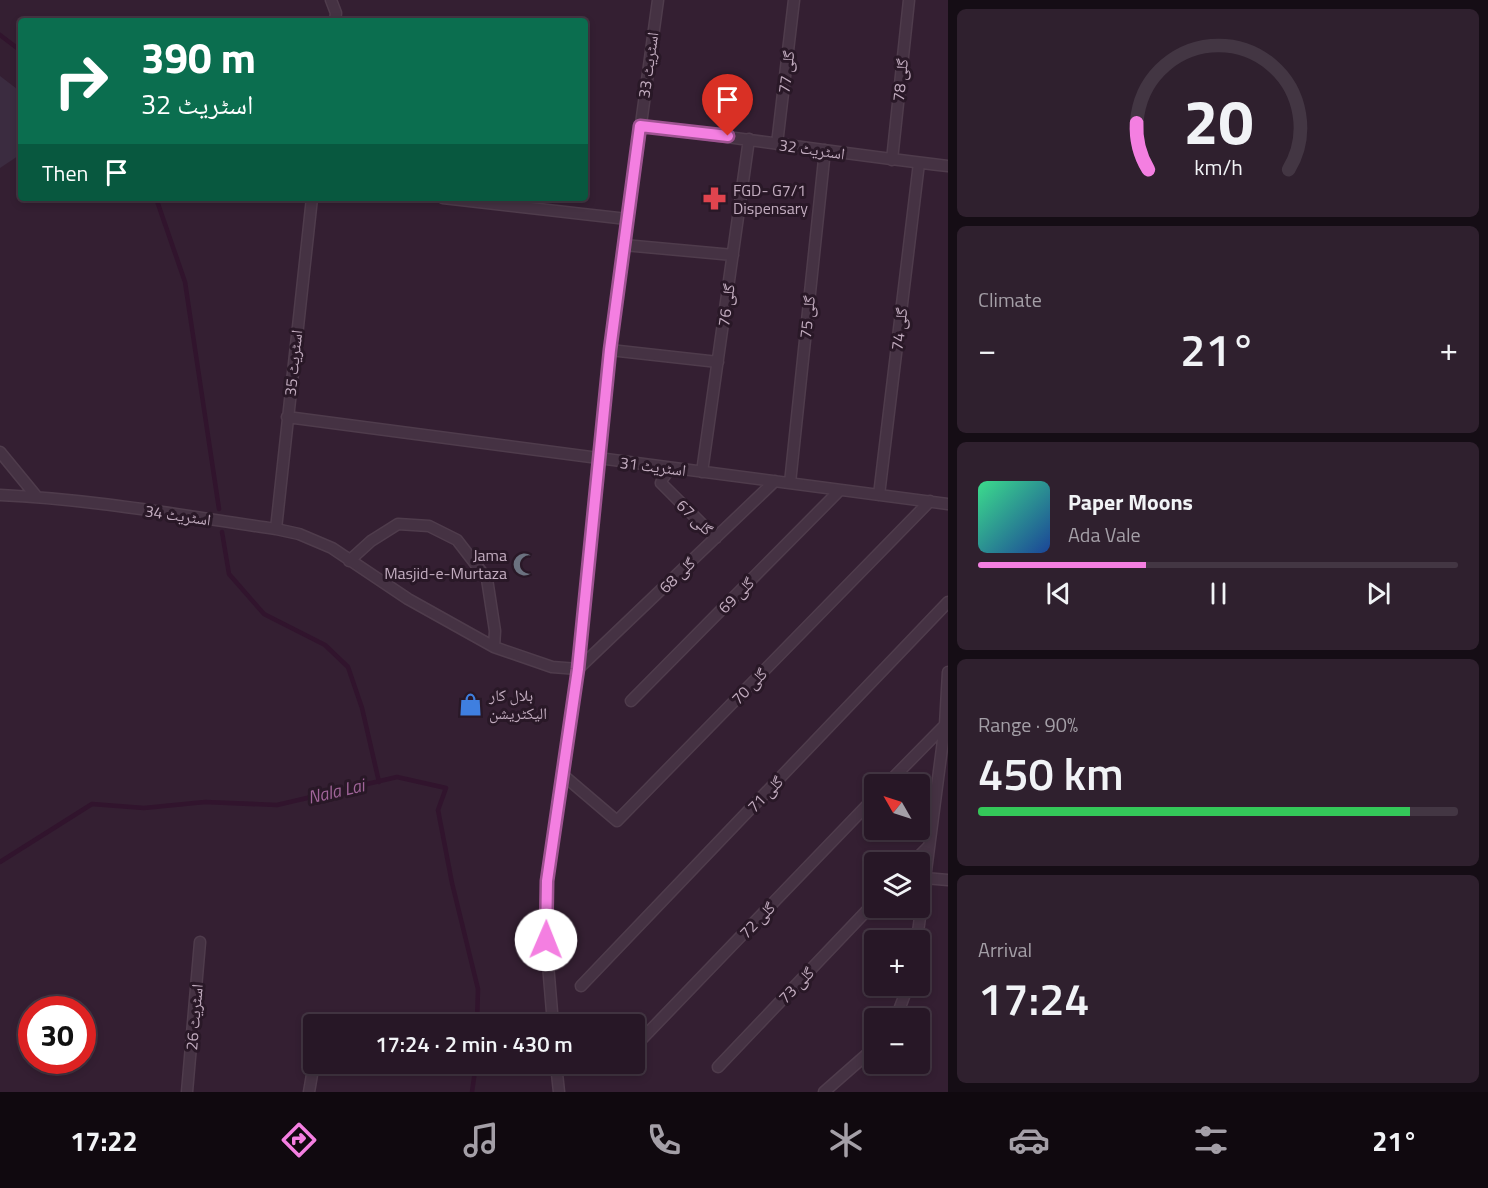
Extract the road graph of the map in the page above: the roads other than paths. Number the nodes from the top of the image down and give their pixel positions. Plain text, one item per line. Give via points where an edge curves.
1 (331, 0) edge
2 (658, 0) edge
3 (794, 0) edge
4 (909, 0) edge
5 (335, 18) edge
6 (640, 126) junction
7 (749, 139) junction
8 (777, 144) junction
9 (825, 150) junction
10 (892, 160) junction
11 (919, 163) junction
12 (948, 166) edge
13 (312, 201) edge
14 (469, 201) edge
15 (627, 219) junction
16 (624, 245) junction
17 (733, 255) junction
18 (610, 350) junction
19 (718, 362) junction
20 (287, 417) junction
21 (0, 452) edge
22 (599, 459) junction
23 (671, 468) junction
24 (702, 472) junction
25 (775, 481) junction
26 (790, 483) junction
27 (840, 490) junction
28 (0, 495) edge
29 (879, 495) junction
30 (37, 496) junction
31 (930, 501) junction
32 (948, 504) edge
33 (276, 528) junction
34 (716, 538) junction
35 (349, 561) junction
36 (948, 602) edge
37 (494, 647) junction
38 (578, 669) junction
39 (948, 672) edge
40 (631, 701) dead end
41 (945, 725) junction
42 (897, 774) edge
43 (563, 775) junction
44 (864, 808) edge
45 (929, 846) junction
46 (923, 852) edge
47 (928, 852) edge
48 (930, 878) edge
49 (948, 880) edge
50 (864, 914) edge
51 (200, 942) dead end
52 (581, 986) dead end
53 (552, 1014) edge
54 (645, 1036) edge
55 (864, 1057) edge
56 (718, 1067) dead end
57 (312, 1074) edge
58 (557, 1074) edge
59 (187, 1092) edge
60 (309, 1092) edge
61 (559, 1092) edge
62 (824, 1092) edge

1 - 5 street
2 - 6 street, اسٹریٹ 33
3 - 8 street, گلی 77
4 - 10 street, گلی 78
6 - 7 street, اسٹریٹ 32
6 - 15 street, اسٹریٹ 33
7 - 8 street, اسٹریٹ 32
7 - 17 street, گلی 76
8 - 9 street, اسٹریٹ 32
9 - 10 street, اسٹریٹ 32
9 - 26 street, گلی 75
10 - 11 street, اسٹریٹ 32
11 - 12 street, اسٹریٹ 32
11 - 29 street, گلی 74
13 - 20 street, اسٹریٹ 35
14 - 15 street
15 - 16 street, اسٹریٹ 33
16 - 17 street
16 - 18 street, اسٹریٹ 33
17 - 19 street, گلی 76
18 - 19 street
18 - 22 street, اسٹریٹ 33
19 - 24 street, گلی 76
20 - 22 street, اسٹریٹ 31
20 - 33 street, اسٹریٹ 35
21 - 30 street
22 - 23 street, اسٹریٹ 31
22 - 38 street, اسٹریٹ 33
23 - 24 street, اسٹریٹ 31
23 - 34 street, گلی 67 via 661,483
24 - 25 street, اسٹریٹ 31
25 - 26 street, اسٹریٹ 31
25 - 34 street, گلی 68
26 - 27 street, اسٹریٹ 31
27 - 29 street, اسٹریٹ 31
27 - 40 street, گلی 69
28 - 30 street, اسٹریٹ 34
29 - 31 street, اسٹریٹ 31
30 - 33 street, اسٹریٹ 34
31 - 32 street, اسٹریٹ 31
31 - 43 street, گلی 70 via 617,821
33 - 35 street, اسٹریٹ 34 via 332,548
34 - 38 street, گلی 68
35 - 37 street, اسٹریٹ 34
35 - 37 street via 398,524 429,526 457,540 487,579
36 - 52 street, گلی 71
37 - 38 street, اسٹریٹ 34 via 552,667
38 - 43 street, اسٹریٹ 33
39 - 41 street
41 - 42 street
41 - 45 street
43 - 53 street, اسٹریٹ 33 via 547,881 546,940
44 - 54 street, گلی 72
45 - 46 street
45 - 47 street
48 - 49 street
50 - 56 street, گلی 73
51 - 59 street, اسٹریٹ 26
55 - 62 street
57 - 60 street
58 - 61 street

